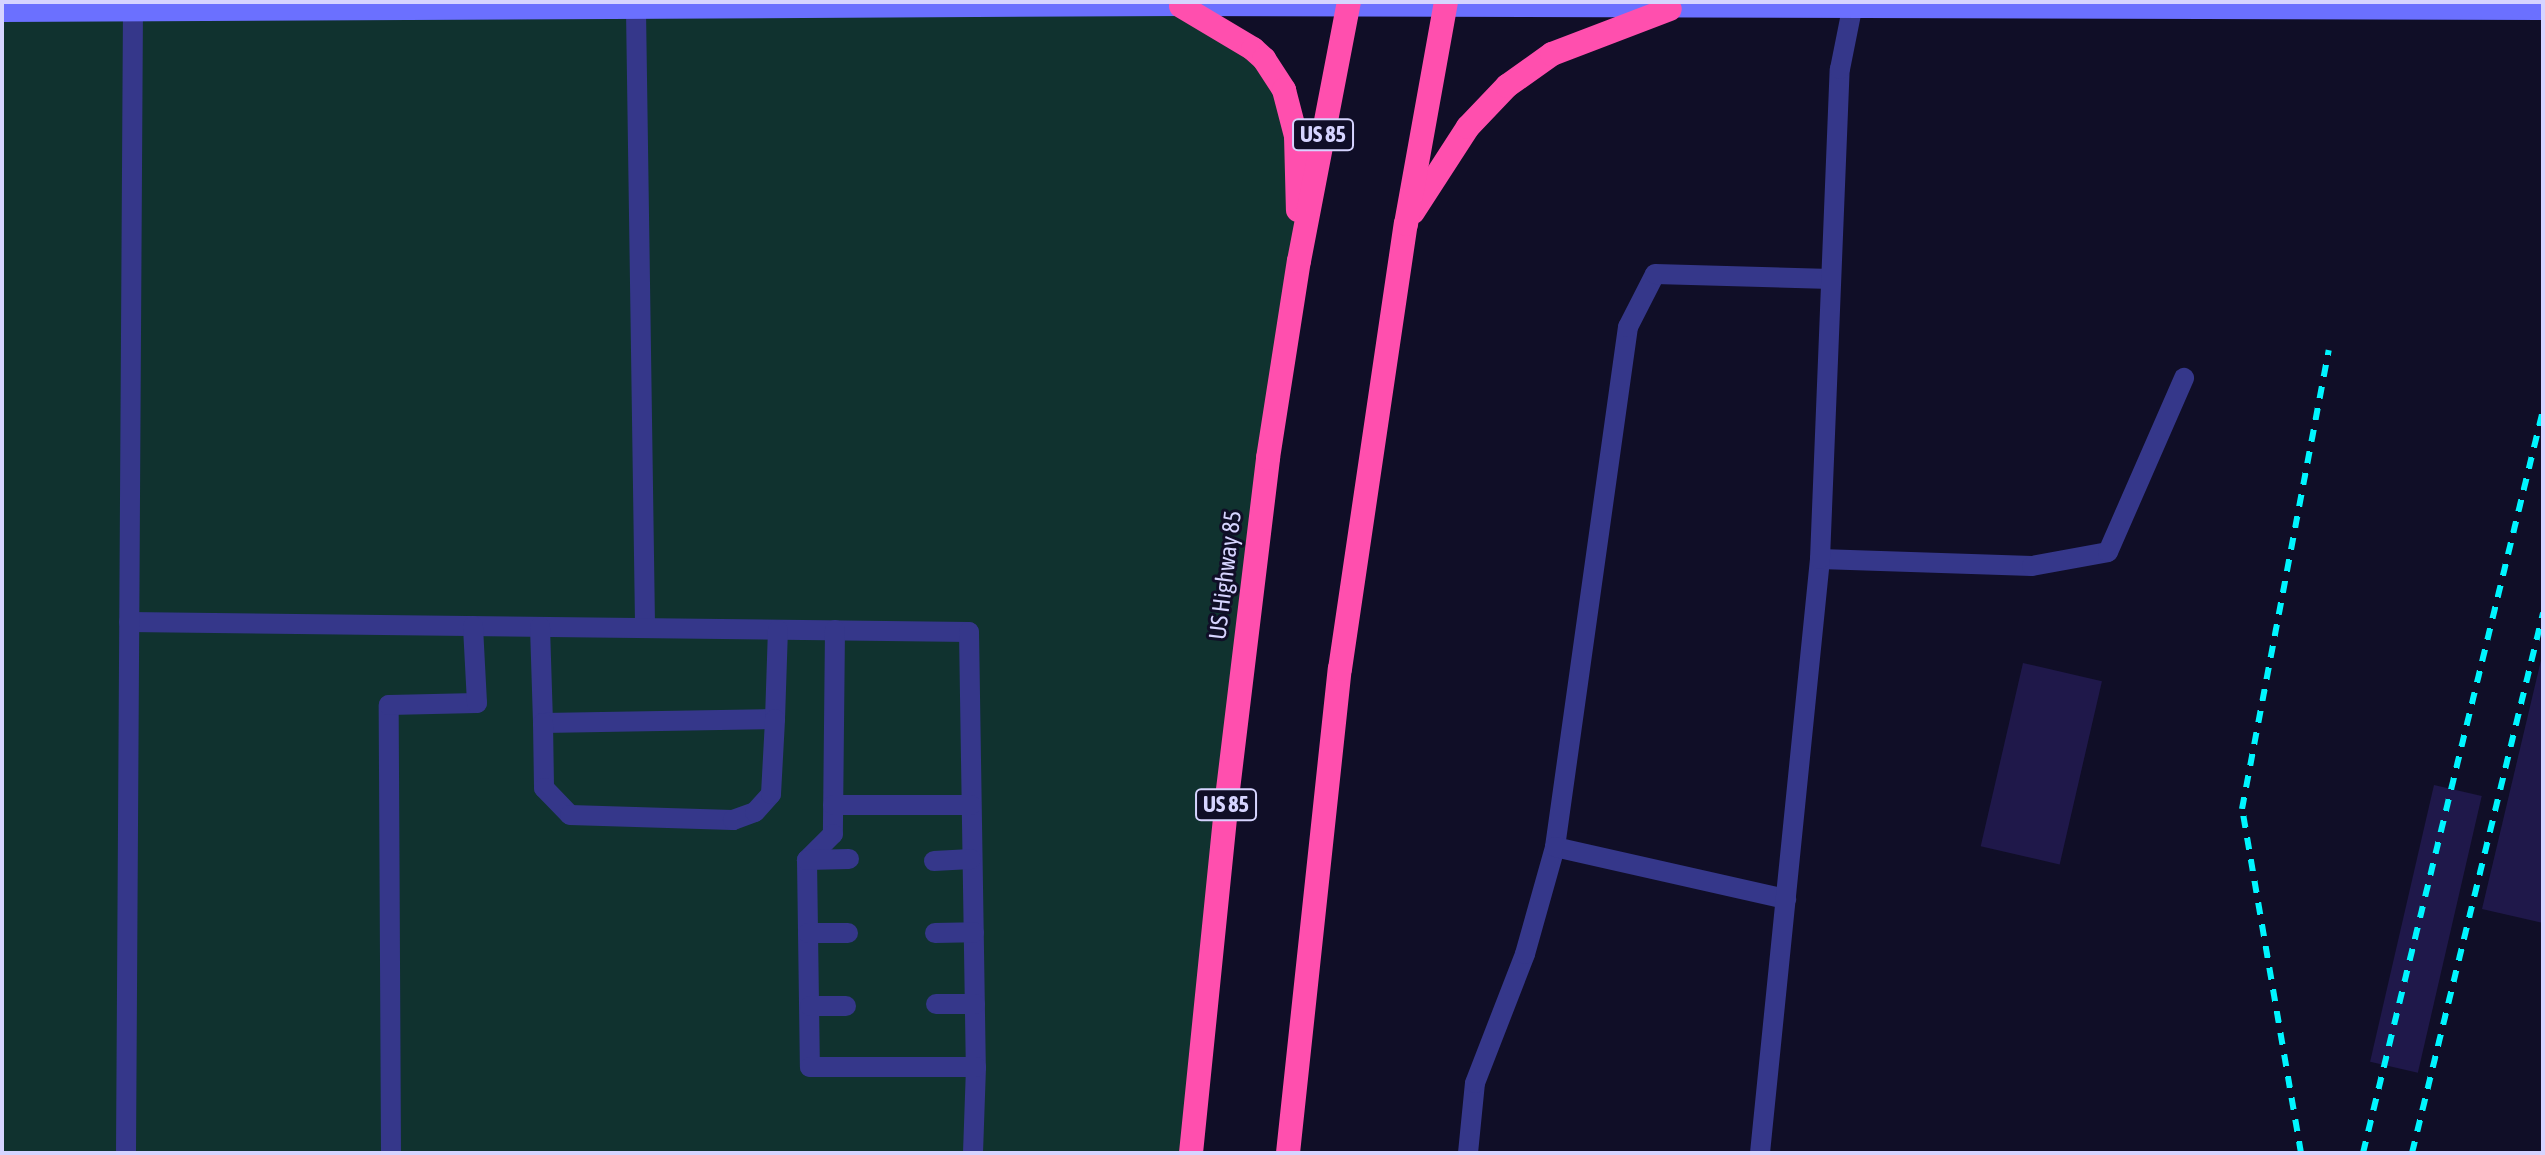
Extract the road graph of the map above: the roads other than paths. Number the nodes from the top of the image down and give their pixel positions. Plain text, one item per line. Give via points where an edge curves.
1 (1643, 2) edge
2 (1191, 4) edge
3 (1348, 5) edge
4 (1446, 5) edge
5 (2140, 6) edge
6 (133, 7) edge
7 (1670, 9) junction
8 (1852, 9) junction
9 (636, 10) junction
10 (2543, 10) edge
11 (2, 12) edge
12 (1406, 224) junction
13 (1299, 261) junction
14 (1831, 279) junction
15 (2184, 378) dead end
16 (1820, 559) junction
17 (129, 622) junction
18 (473, 626) junction
19 (645, 626) junction
20 (540, 627) junction
21 (778, 630) junction
22 (835, 630) junction
23 (775, 719) junction
24 (543, 723) junction
25 (833, 805) junction
26 (971, 805) junction
27 (1555, 847) junction
28 (849, 859) dead end
29 (971, 859) junction
30 (807, 860) junction
31 (934, 861) dead end
32 (1786, 899) junction
33 (974, 932) junction
34 (808, 933) junction
35 (848, 933) dead end
36 (935, 933) dead end
37 (936, 1004) dead end
38 (975, 1004) junction
39 (810, 1006) junction
40 (846, 1006) dead end
41 (976, 1067) junction
42 (126, 1153) edge
43 (391, 1153) edge
44 (973, 1153) edge
45 (1191, 1153) edge
46 (1288, 1153) edge
47 (1468, 1153) edge
48 (1760, 1153) edge

1 - 7 highway
2 - 3 main road
2 - 9 main road
2 - 13 highway via 1264,59 1284,90 1296,136
3 - 4 main road
3 - 13 highway, US Highway 85 / US 85
4 - 7 main road
4 - 12 highway
5 - 8 main road
5 - 10 main road
6 - 9 main road
6 - 11 main road
6 - 17 lane
7 - 8 main road
7 - 12 highway via 1552,54 1507,86 1468,127
8 - 14 lane via 1840,69
9 - 19 lane
12 - 46 highway via 1340,669
13 - 45 highway, US Highway 85 / US 85 via 1253,577
14 - 16 lane
14 - 27 lane via 1655,274 1628,327
15 - 16 lane via 2108,552 2032,566
16 - 32 lane
17 - 18 lane
17 - 42 lane
18 - 20 lane
18 - 43 lane via 477,703 389,705
19 - 20 lane
19 - 21 lane
20 - 24 lane
21 - 22 lane
21 - 23 lane
22 - 25 lane
22 - 26 lane via 969,632
23 - 24 lane
23 - 24 lane via 771,794 755,812 733,820 570,815 544,788
25 - 26 lane
25 - 30 lane via 833,834
26 - 29 lane
27 - 32 lane
27 - 47 lane via 1525,954 1475,1083
28 - 30 lane
29 - 31 lane
29 - 33 lane
30 - 34 lane
32 - 48 lane
33 - 36 lane
33 - 38 lane
34 - 35 lane
34 - 39 lane
37 - 38 lane
38 - 41 lane
39 - 40 lane
39 - 41 lane via 810,1067
41 - 44 lane

